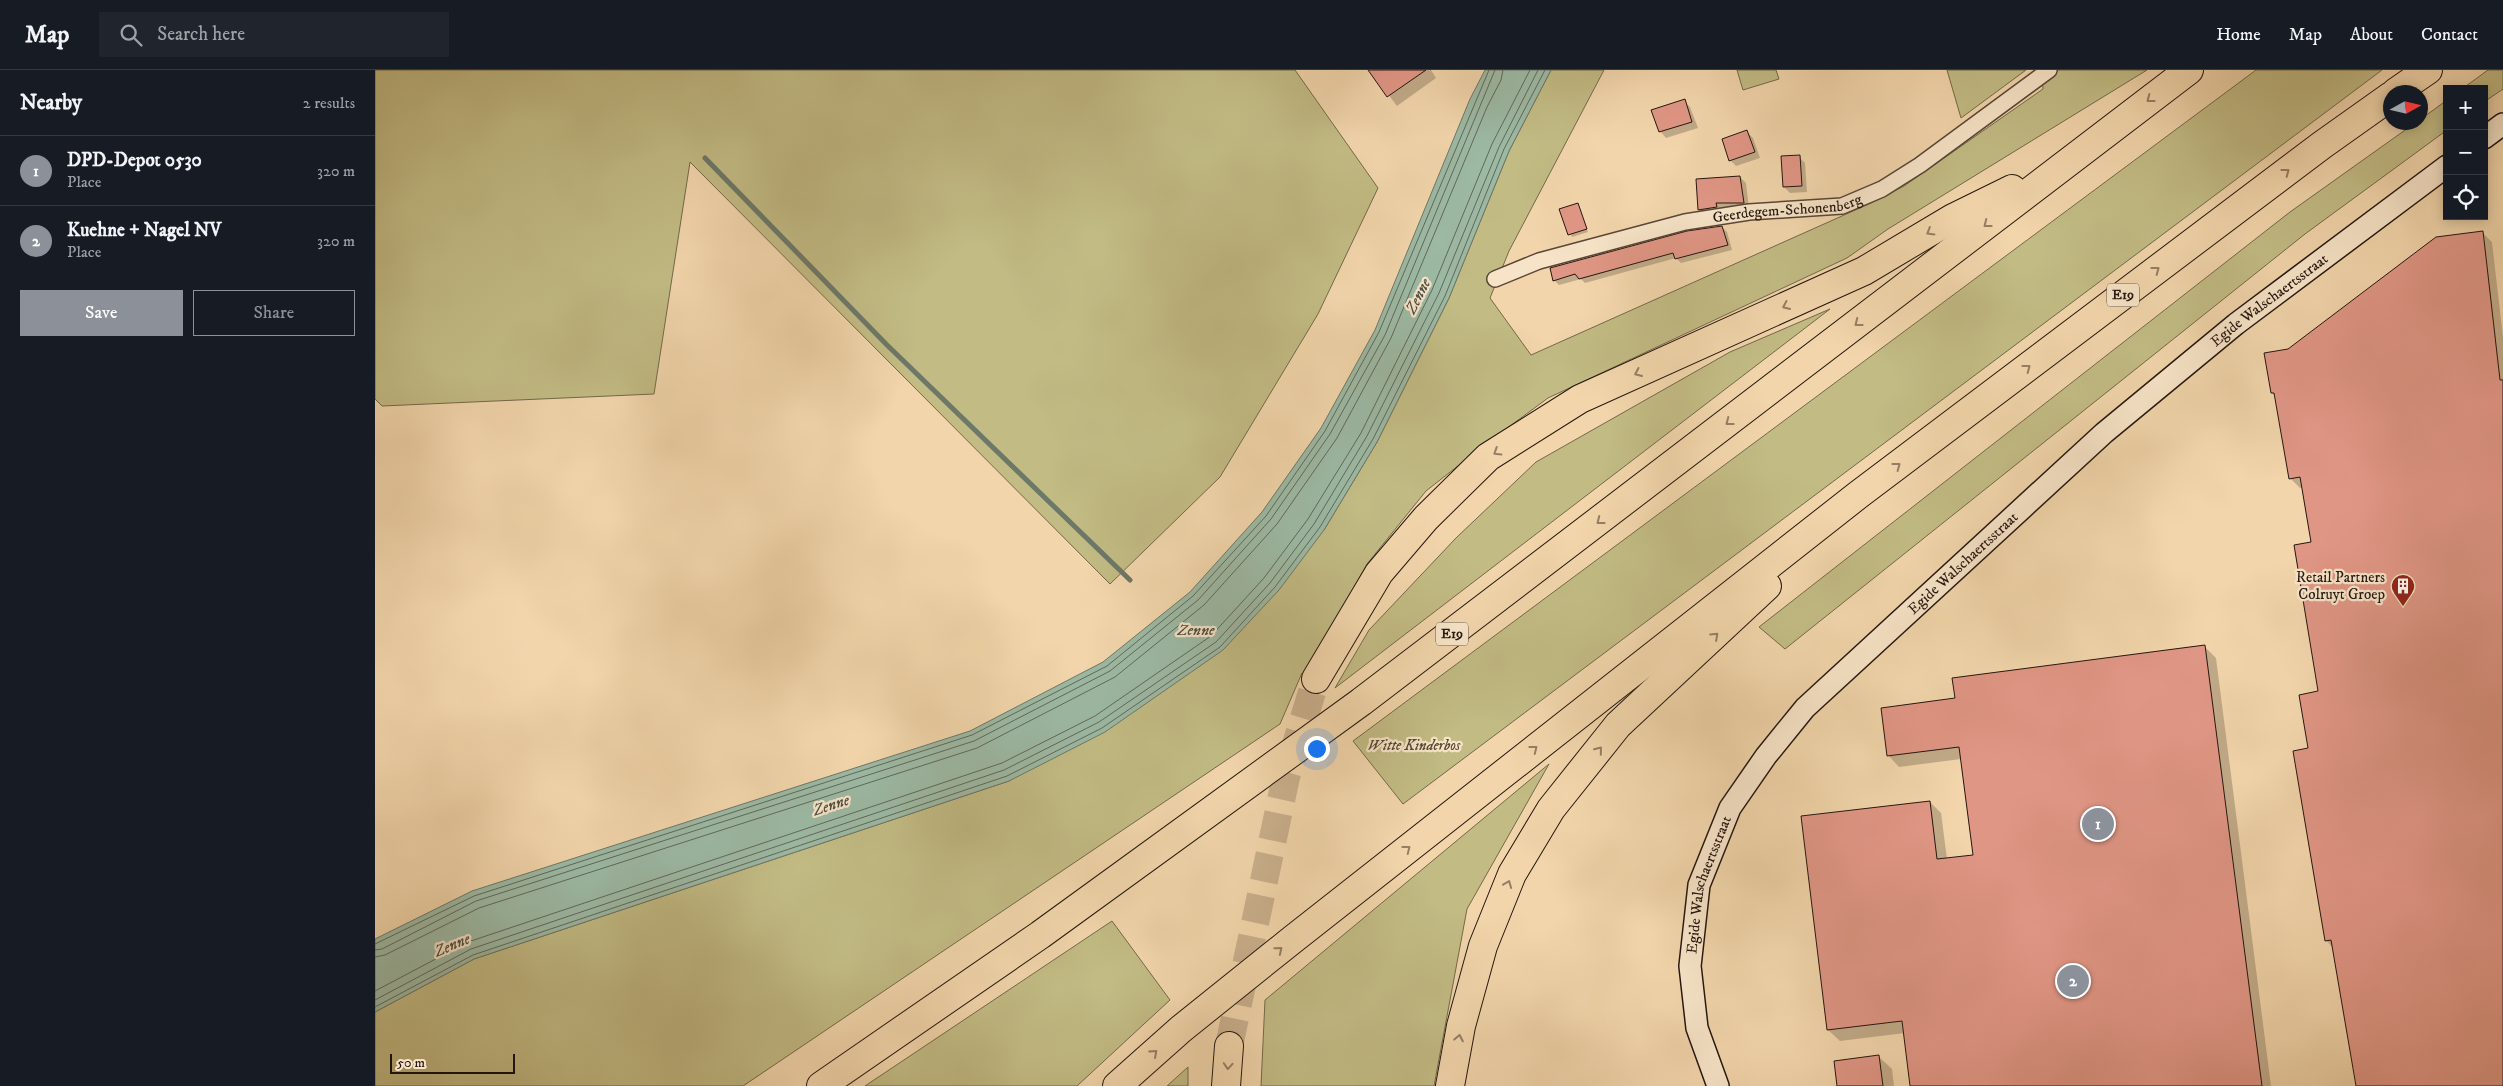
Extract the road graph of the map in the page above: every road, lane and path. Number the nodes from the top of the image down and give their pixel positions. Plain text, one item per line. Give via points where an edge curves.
1 (2049, 70) edge
2 (2189, 70) edge
3 (2427, 70) edge
4 (2406, 85) edge
5 (2383, 102) edge
6 (2503, 124) edge
7 (2488, 135) edge
8 (2067, 162) junction
9 (2443, 169) edge
10 (1495, 279) dead end
11 (1858, 495) junction
12 (1316, 679) tunnel mouth
13 (1229, 1046) tunnel mouth
14 (821, 1086) edge
15 (1117, 1086) edge
16 (1226, 1086) edge
17 (1450, 1086) edge
18 (1718, 1086) edge

1 - 10 street, Geerdegem-Schonenberg via 1920,165 1882,189 1842,206 1749,212 1685,222 1548,258
2 -> 8 highway, E19
3 - 4 highway
11 -> 5 highway, E19
6 - 7 main road
8 -> 12 highway via 1953,218 1864,271 1580,399 1488,458 1426,518 1379,573
8 -> 14 highway, E19 via 1346,714 1040,936
9 - 18 main road, Egide Walschaertsstraat via 2236,324 2104,433 1805,708 1766,756 1729,808 1699,885 1690,966 1697,1028
15 -> 11 highway, E19 via 1181,1029 1292,940
17 -> 11 highway via 1461,1026 1483,946 1512,874 1551,809 1618,726 1737,615
13 -> 16 highway

